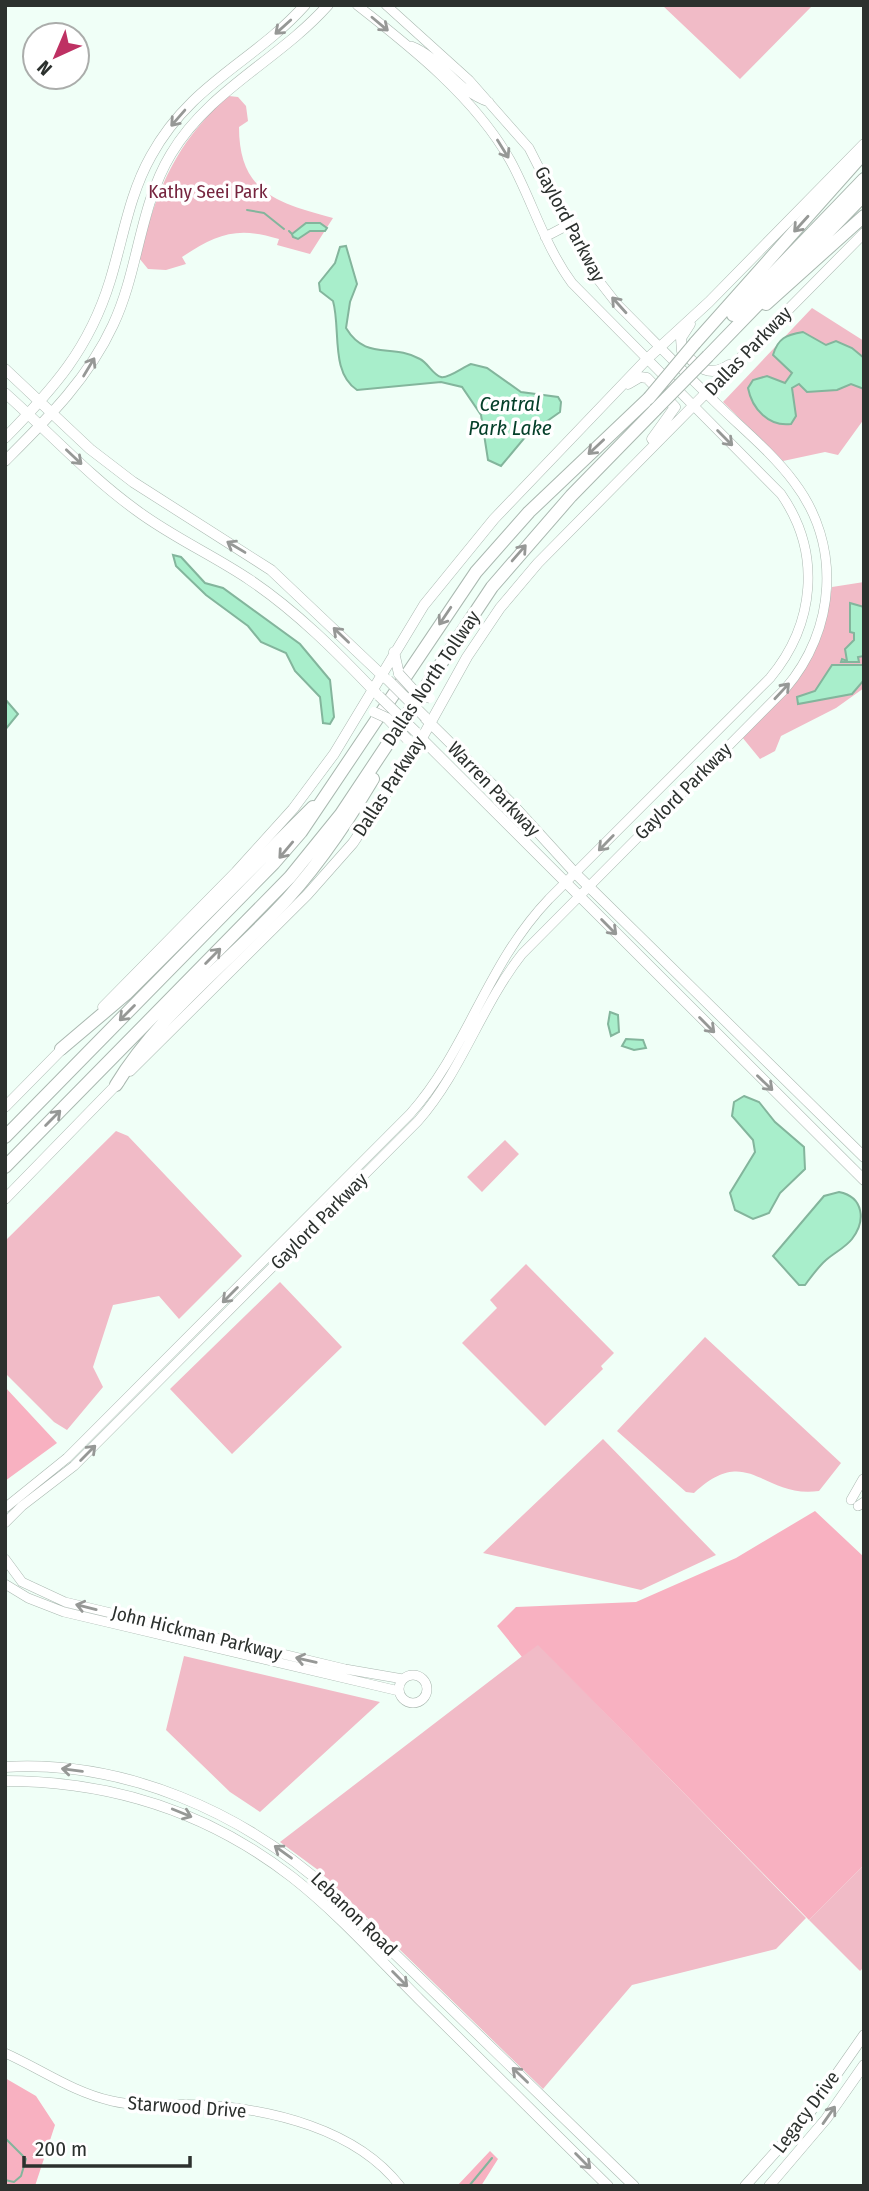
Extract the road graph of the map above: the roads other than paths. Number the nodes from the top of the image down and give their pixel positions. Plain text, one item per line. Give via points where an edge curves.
1 (305, 5) edge
2 (328, 5) edge
3 (357, 5) edge
4 (386, 5) edge
5 (403, 43) junction
6 (491, 103) junction
7 (864, 144) edge
8 (864, 153) edge
9 (864, 179) edge
10 (864, 195) edge
11 (864, 216) edge
12 (568, 225) junction
13 (864, 233) edge
14 (545, 237) junction
15 (709, 302) junction
16 (740, 323) junction
17 (660, 347) junction
18 (701, 350) junction
19 (648, 358) junction
20 (741, 358) junction
21 (5, 369) edge
22 (620, 388) junction
23 (5, 393) edge
24 (706, 393) junction
25 (40, 401) junction
26 (650, 403) junction
27 (695, 405) junction
28 (52, 412) junction
29 (28, 414) junction
30 (40, 425) junction
31 (5, 438) edge
32 (5, 461) edge
33 (782, 468) junction
34 (620, 480) junction
35 (769, 481) junction
36 (394, 652) junction
37 (384, 677) junction
38 (453, 683) junction
39 (376, 692) junction
40 (357, 716) junction
41 (427, 720) junction
42 (722, 727) junction
43 (394, 734) junction
44 (415, 736) junction
45 (735, 740) junction
46 (450, 766) junction
47 (326, 795) junction
48 (504, 795) junction
49 (576, 874) junction
50 (565, 884) junction
51 (588, 886) junction
52 (578, 896) junction
53 (661, 980) junction
54 (487, 984) junction
55 (497, 989) junction
56 (708, 1004) junction
57 (61, 1049) junction
58 (116, 1085) junction
59 (419, 1104) junction
60 (5, 1107) edge
61 (408, 1132) junction
62 (5, 1137) edge
63 (864, 1157) edge
64 (366, 1159) junction
65 (5, 1167) edge
66 (373, 1167) junction
67 (864, 1180) edge
68 (5, 1199) edge
69 (135, 1391) junction
70 (142, 1398) junction
71 (58, 1472) junction
72 (863, 1478) edge
73 (864, 1490) edge
74 (857, 1502) edge
75 (5, 1508) edge
76 (5, 1523) edge
77 (5, 1559) edge
78 (5, 1584) edge
79 (403, 1679) junction
80 (399, 1690) junction
81 (5, 1767) edge
82 (5, 1781) edge
83 (864, 2035) edge
84 (5, 2053) edge
85 (864, 2066) edge
86 (569, 2122) junction
87 (793, 2134) junction
88 (557, 2135) junction
89 (806, 2144) junction
90 (401, 2186) edge
91 (608, 2186) edge
92 (634, 2186) edge
93 (745, 2186) edge
94 (769, 2186) edge

1 -> 25 main road via 283,29 205,87 163,136 134,193 109,283 83,347
28 -> 2 main road via 82,380 114,323 140,229 170,156 207,107
3 -> 5 street, Gaylord Parkway
4 - 6 street, Gaylord Parkway
5 - 6 street via 427,52 474,97
5 -> 14 street, Gaylord Parkway via 455,91 494,136 526,191
6 - 12 street, Gaylord Parkway via 529,148
7 - 15 main road
8 -> 18 highway
9 - 18 highway, Dallas North Tollway
10 - 16 highway, Dallas North Tollway
11 - 16 highway via 786,289
12 - 14 street
17 -> 12 street, Gaylord Parkway via 592,272
13 - 20 main road, Dallas Parkway
14 - 19 street, Gaylord Parkway via 555,261 572,283
15 - 17 main road
15 - 20 main road via 681,338 682,351 709,372
16 - 18 highway, Dallas North Tollway
17 - 19 main road
17 - 24 street, Gaylord Parkway
18 - 26 highway, Dallas North Tollway, bridge
18 - 26 highway, bridge
19 - 22 main road
19 - 27 street, Gaylord Parkway
20 - 24 main road, Dallas Parkway
21 - 25 main road, Warren Parkway
22 - 34 main road via 644,376 674,407 666,424
22 - 36 main road via 494,519 424,605
23 - 29 main road, Warren Parkway
24 - 27 main road, Dallas Parkway
24 - 33 street, Gaylord Parkway
25 - 28 main road, Warren Parkway
25 - 29 main road
43 -> 26 highway, Dallas North Tollway via 517,555
26 -> 47 highway, Dallas North Tollway via 529,512 476,572
27 - 34 main road, Dallas Parkway
27 -> 35 street, Gaylord Parkway
28 - 30 main road
37 -> 28 main road, Warren Parkway via 271,570 133,482
29 - 30 main road, Warren Parkway
29 - 31 main road
30 - 32 main road
30 -> 39 main road, Warren Parkway via 137,512 279,602
33 - 35 street
45 -> 33 street, Gaylord Parkway via 803,666 826,604 822,536 808,504
34 - 38 main road, Dallas Parkway via 500,608
35 - 42 street, Gaylord Parkway via 803,535 808,563 806,608 782,663
36 - 37 main road
36 - 38 main road, bridge via 399,674 418,695 430,698
37 - 39 main road
37 - 41 main road, Warren Parkway, bridge
38 - 41 main road, Dallas Parkway
39 - 40 main road
39 - 44 main road, Warren Parkway, bridge
40 - 44 main road, bridge via 374,712
40 - 57 main road via 316,779 272,834
41 - 44 main road, Dallas Parkway
41 - 48 main road, Warren Parkway
42 - 45 street
42 -> 49 street, Gaylord Parkway
43 - 58 highway via 363,796 297,888 147,1043
65 -> 43 highway, Dallas North Tollway via 290,877 341,814
44 - 46 main road, Warren Parkway
44 - 58 main road, Dallas Parkway via 411,755 379,807 334,866
45 - 51 street, Gaylord Parkway
46 - 48 main road via 491,798
46 - 50 main road, Warren Parkway
47 - 57 highway via 126,994
47 -> 62 highway, Dallas North Tollway via 274,863
48 - 49 main road, Warren Parkway
49 - 50 street, Gaylord Parkway
49 - 51 main road, Warren Parkway
50 - 52 main road, Warren Parkway
50 - 54 street, Gaylord Parkway via 522,931
51 - 52 street, Gaylord Parkway
51 - 56 main road, Warren Parkway
52 -> 53 main road, Warren Parkway
52 - 55 street, Gaylord Parkway via 522,954
53 - 56 main road via 670,976 690,996
53 -> 67 main road, Warren Parkway
54 - 55 street
54 - 59 street, Gaylord Parkway via 445,1066
55 - 61 street, Gaylord Parkway via 448,1082
56 - 63 main road, Warren Parkway
57 - 60 main road
58 - 68 main road, Dallas Parkway
59 - 61 street
59 - 64 street, Gaylord Parkway
61 - 66 street, Gaylord Parkway
64 - 66 street
64 -> 69 street, Gaylord Parkway
66 - 70 street, Gaylord Parkway
69 - 70 street
69 - 71 street, Gaylord Parkway
71 -> 70 street, Gaylord Parkway
71 - 75 street, Gaylord Parkway
71 - 76 street, Gaylord Parkway
72 - 73 street
72 - 74 street
79 -> 77 street, John Hickman Parkway via 65,1602 22,1582
78 - 80 street, John Hickman Parkway via 64,1612
79 - 80 street
79 - 80 street via 420,1676 428,1692 419,1702 410,1703
86 -> 81 main road, Lebanon Road via 330,1891 244,1827 184,1798 120,1778
82 -> 88 main road, Lebanon Road via 79,1785 151,1802 215,1828 256,1852 333,1914
83 - 87 main road, Legacy Drive
84 - 90 street, Starwood Drive via 57,2082 111,2101 226,2107 306,2125 362,2151
89 -> 85 main road, Legacy Drive
86 - 88 main road
86 - 92 main road, Lebanon Road
87 - 89 main road
87 - 93 main road, Legacy Drive
88 -> 91 main road, Lebanon Road
89 - 94 main road, Legacy Drive

